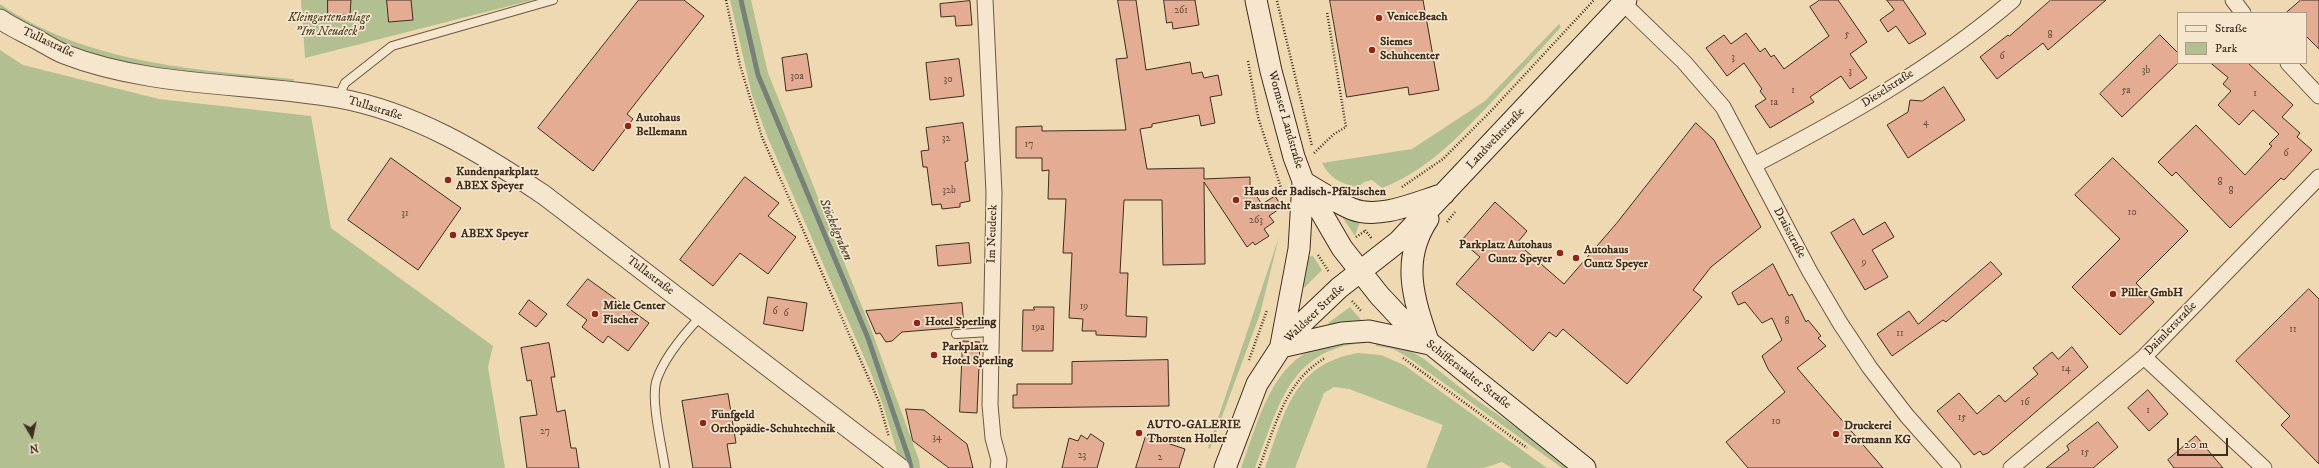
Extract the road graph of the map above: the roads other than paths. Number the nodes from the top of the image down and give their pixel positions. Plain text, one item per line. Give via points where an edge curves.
1 (553, 0) edge
2 (985, 0) edge
3 (1256, 0) edge
4 (2013, 0) edge
5 (2233, 0) edge
6 (1625, 2) edge
7 (2242, 12) edge
8 (0, 19) edge
9 (2289, 64) edge
10 (2319, 96) edge
11 (338, 98) junction
12 (1754, 165) junction
13 (2319, 177) edge
14 (1303, 181) junction
15 (1445, 194) junction
16 (1360, 272) junction
17 (702, 315) junction
18 (990, 332) junction
19 (956, 334) dead end
20 (1429, 344) junction
21 (1281, 347) junction
22 (2144, 357) junction
23 (665, 468) edge
24 (900, 468) edge
25 (998, 468) edge
26 (1225, 468) edge
27 (1585, 468) edge
28 (1953, 468) edge
29 (2011, 468) edge
30 (2264, 468) edge

1 - 11 lane via 392,46 345,83
2 - 18 street, Im Neudeck via 994,193
3 - 14 main road, Wormser Landstraße via 1283,118
4 - 12 street, Dieselstraße via 1944,53 1867,103
5 - 7 street
6 - 12 street, Draisstraße via 1707,86 1736,127
6 - 15 main road, Landwehrstraße
8 - 11 street, Tullastraße via 64,54 130,73
9 - 10 street
11 - 17 street, Tullastraße via 421,123 491,159 544,195
12 - 28 street, Draisstraße via 1840,323 1907,416
13 - 22 street, Daimlerstraße
14 - 15 main road via 1353,209 1366,211 1398,208
14 - 16 main road, Wormser Landstraße via 1342,248
14 - 21 main road via 1299,249
15 - 16 main road, Landwehrstraße via 1399,241
15 - 20 main road via 1425,223 1416,244 1410,276
16 - 20 main road, Schifferstadter Straße via 1379,295
16 - 21 main road, Waldseer Straße via 1320,305
17 - 23 lane via 666,360 656,383 655,400
17 - 24 street, Tullastraße, bridge via 886,447
18 - 19 lane
18 - 25 street, Im Neudeck via 990,405
20 - 21 main road via 1369,331 1342,333
20 - 27 main road, Schifferstadter Straße
21 - 26 main road, Waldseer Straße via 1257,384
22 - 29 street, Daimlerstraße
22 - 30 street

